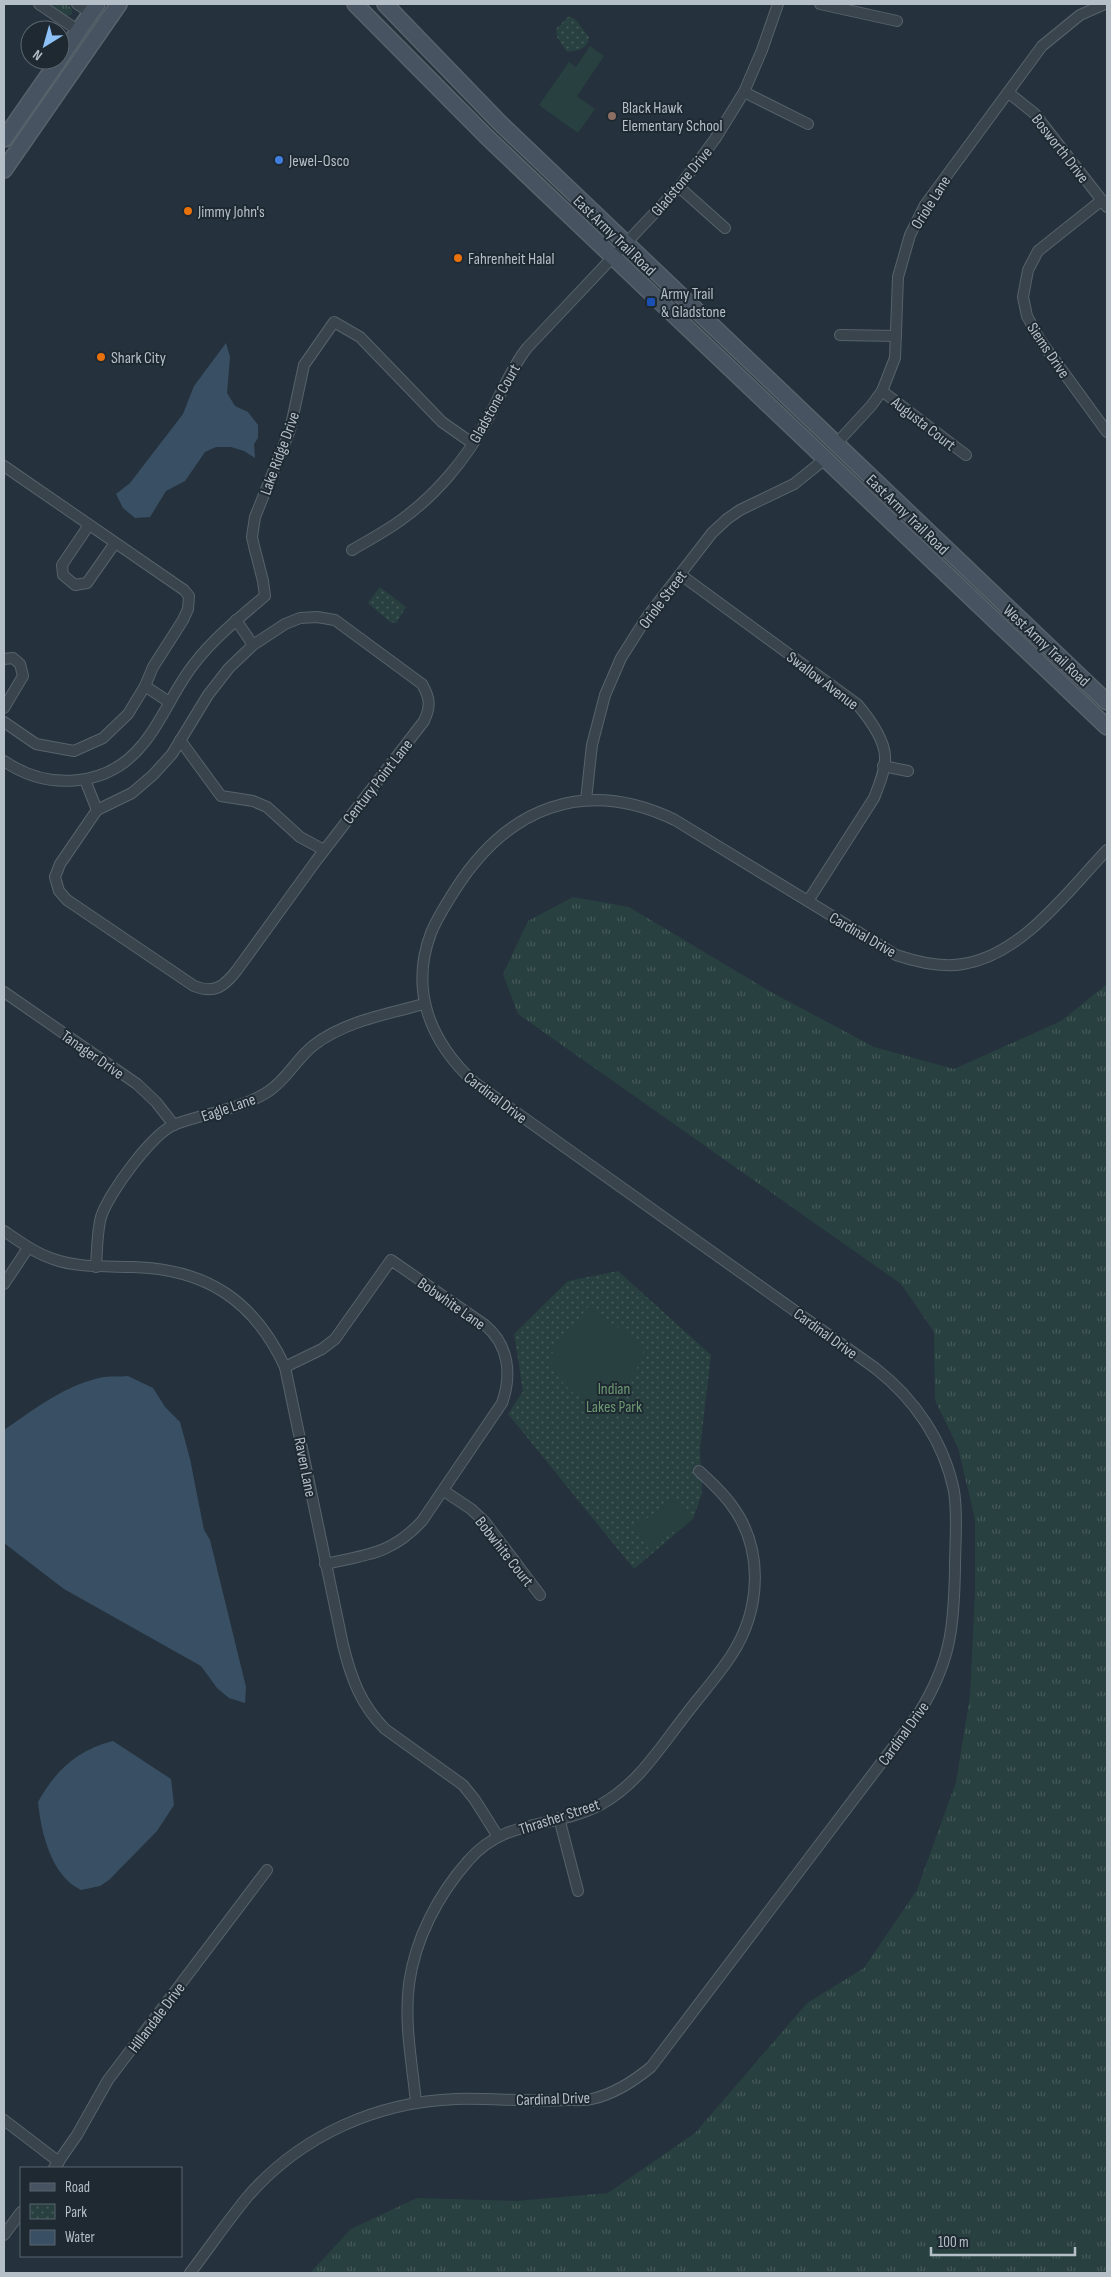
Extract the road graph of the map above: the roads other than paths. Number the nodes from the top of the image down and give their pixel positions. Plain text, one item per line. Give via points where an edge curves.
1 (39, 4) edge
2 (77, 4) edge
3 (119, 4) edge
4 (355, 4) edge
5 (385, 4) edge
6 (778, 4) edge
7 (820, 4) edge
8 (1105, 4) edge
9 (94, 8) edge
10 (898, 22) dead end
11 (78, 31) junction
12 (70, 43) edge
13 (51, 70) edge
14 (744, 92) junction
15 (1010, 93) junction
16 (808, 124) dead end
17 (4, 139) edge
18 (4, 170) edge
19 (679, 187) junction
20 (1104, 204) edge
21 (725, 228) dead end
22 (626, 244) junction
23 (613, 257) junction
24 (840, 335) dead end
25 (896, 336) junction
26 (882, 390) junction
27 (1107, 432) edge
28 (472, 443) junction
29 (836, 444) junction
30 (966, 455) dead end
31 (825, 458) junction
32 (4, 466) edge
33 (90, 525) junction
34 (115, 543) junction
35 (352, 550) dead end
36 (681, 574) junction
37 (974, 576) joint
38 (963, 590) joint
39 (236, 620) junction
40 (253, 645) junction
41 (4, 659) edge
42 (145, 686) junction
43 (169, 702) junction
44 (1107, 702) edge
45 (4, 708) edge
46 (4, 722) edge
47 (1107, 726) edge
48 (180, 740) junction
49 (4, 761) edge
50 (883, 766) junction
51 (908, 771) dead end
52 (85, 780) junction
53 (586, 800) junction
54 (97, 810) junction
55 (324, 850) junction
56 (1107, 850) edge
57 (808, 901) junction
58 (4, 992) edge
59 (424, 1004) junction
60 (174, 1125) junction
61 (4, 1231) edge
62 (28, 1248) junction
63 (96, 1267) junction
64 (4, 1284) edge
65 (285, 1367) junction
66 (699, 1471) dead end
67 (444, 1491) junction
68 (325, 1564) junction
69 (540, 1596) dead end
70 (559, 1818) junction
71 (497, 1835) junction
72 (267, 1870) dead end
73 (578, 1891) dead end
74 (416, 2102) junction
75 (4, 2120) edge
76 (56, 2165) edge
77 (20, 2213) edge
78 (4, 2235) edge
79 (190, 2273) edge

1 - 11 street
2 - 9 street
3 - 18 main road
4 - 23 main road, East Army Trail Road via 487,137
5 - 22 main road, East Army Trail Road via 500,123
6 - 14 street, Gladstone Drive
7 - 10 street
8 - 15 street, Oriole Lane via 1080,15 1042,46
9 - 11 main road
11 - 12 main road
13 - 17 main road
14 - 16 street
14 - 19 street, Gladstone Drive via 715,140
15 - 20 street, Bosworth Drive via 1035,114
15 - 25 street, Oriole Lane via 936,188 917,220 898,277
19 - 21 street
19 - 22 street, Gladstone Drive
20 - 27 street, Siems Drive via 1038,251 1028,270 1023,297 1027,316 1040,340
22 - 23 street, Gladstone Court
22 - 29 main road, East Army Trail Road
23 - 28 street, Gladstone Court via 517,362 486,423
23 - 31 main road, East Army Trail Road
24 - 25 street
25 - 26 street, Oriole Lane via 894,358
26 - 29 street, Oriole Lane
26 - 30 street, Augusta Court
28 - 35 street, Gladstone Court via 438,488 410,514
28 - 39 street, Lake Ridge Drive via 442,422 360,338 334,322 304,365 290,430 255,516 254,546 265,596
29 - 37 main road, East Army Trail Road
31 - 36 street, Oriole Street via 794,484 727,519 712,533
31 - 38 main road, East Army Trail Road
32 - 33 street
33 - 34 street
33 - 34 street via 62,565 63,574 75,585 87,583
34 - 42 street via 189,596 183,620 153,667
36 - 50 street, Swallow Avenue via 856,704 875,728 885,755
36 - 53 street, Oriole Street via 634,637 605,695 592,745
37 - 44 main road, West Army Trail Road
38 - 47 main road, West Army Trail Road
39 - 40 street
39 - 43 street via 193,665
40 - 48 street, Century Point Lane via 213,688
40 - 55 street, Century Point Lane via 300,618 335,620 422,684 429,696 430,709 424,721
41 - 45 street via 13,658 20,664 23,676
42 - 43 street
42 - 46 street via 128,714 103,738 74,751 36,744
43 - 52 street via 144,743 126,762
48 - 54 street, Century Point Lane via 153,775 132,792
48 - 55 street via 221,796 253,801 267,807 300,838
49 - 52 street via 33,776 62,782
50 - 51 street
50 - 57 street, Swallow Avenue via 874,798
52 - 54 street
53 - 57 street, Cardinal Drive via 620,802 662,813
53 - 59 street, Cardinal Drive via 555,806 526,818 503,832 473,862 431,932 423,967
54 - 55 street, Century Point Lane via 60,864 55,877 59,891 67,900 186,982 206,991 229,981
56 - 57 street, Cardinal Drive via 1022,938 992,955 963,964 924,963 896,954
58 - 60 street, Tanager Drive via 137,1084
59 - 60 street, Eagle Lane via 336,1031 315,1044 278,1084 260,1096
59 - 74 street, Cardinal Drive via 442,1047 475,1082 895,1385 920,1414 943,1457 954,1492 956,1523 953,1627 947,1656 933,1690 919,1713 651,2067 620,2088 592,2099
60 - 63 street, Eagle Lane via 147,1146 106,1204 100,1219
61 - 62 street, Raven Lane
62 - 63 street, Raven Lane via 62,1262
62 - 64 street
63 - 65 street, Raven Lane via 161,1269 212,1284 249,1311 264,1329
65 - 67 street, Bobwhite Lane via 335,1339 391,1260 485,1325 498,1338 506,1357 508,1388 502,1403
65 - 68 street, Raven Lane
66 - 70 street, Thrasher Street via 731,1504 756,1563 747,1623 731,1656 635,1778 600,1804
67 - 68 street, Bobwhite Lane via 422,1521 395,1545 383,1551
67 - 69 street, Bobwhite Court via 485,1522
68 - 71 street, Raven Lane via 349,1670 363,1702 396,1739 463,1786
70 - 71 street, Thrasher Street
70 - 73 street
71 - 74 street, Thrasher Street via 469,1859 453,1879 426,1925 415,1955 408,2012
72 - 76 street, Hillandale Drive via 108,2080 78,2135
74 - 79 street, Cardinal Drive via 370,2114 302,2148 249,2195
75 - 76 street
77 - 78 street

